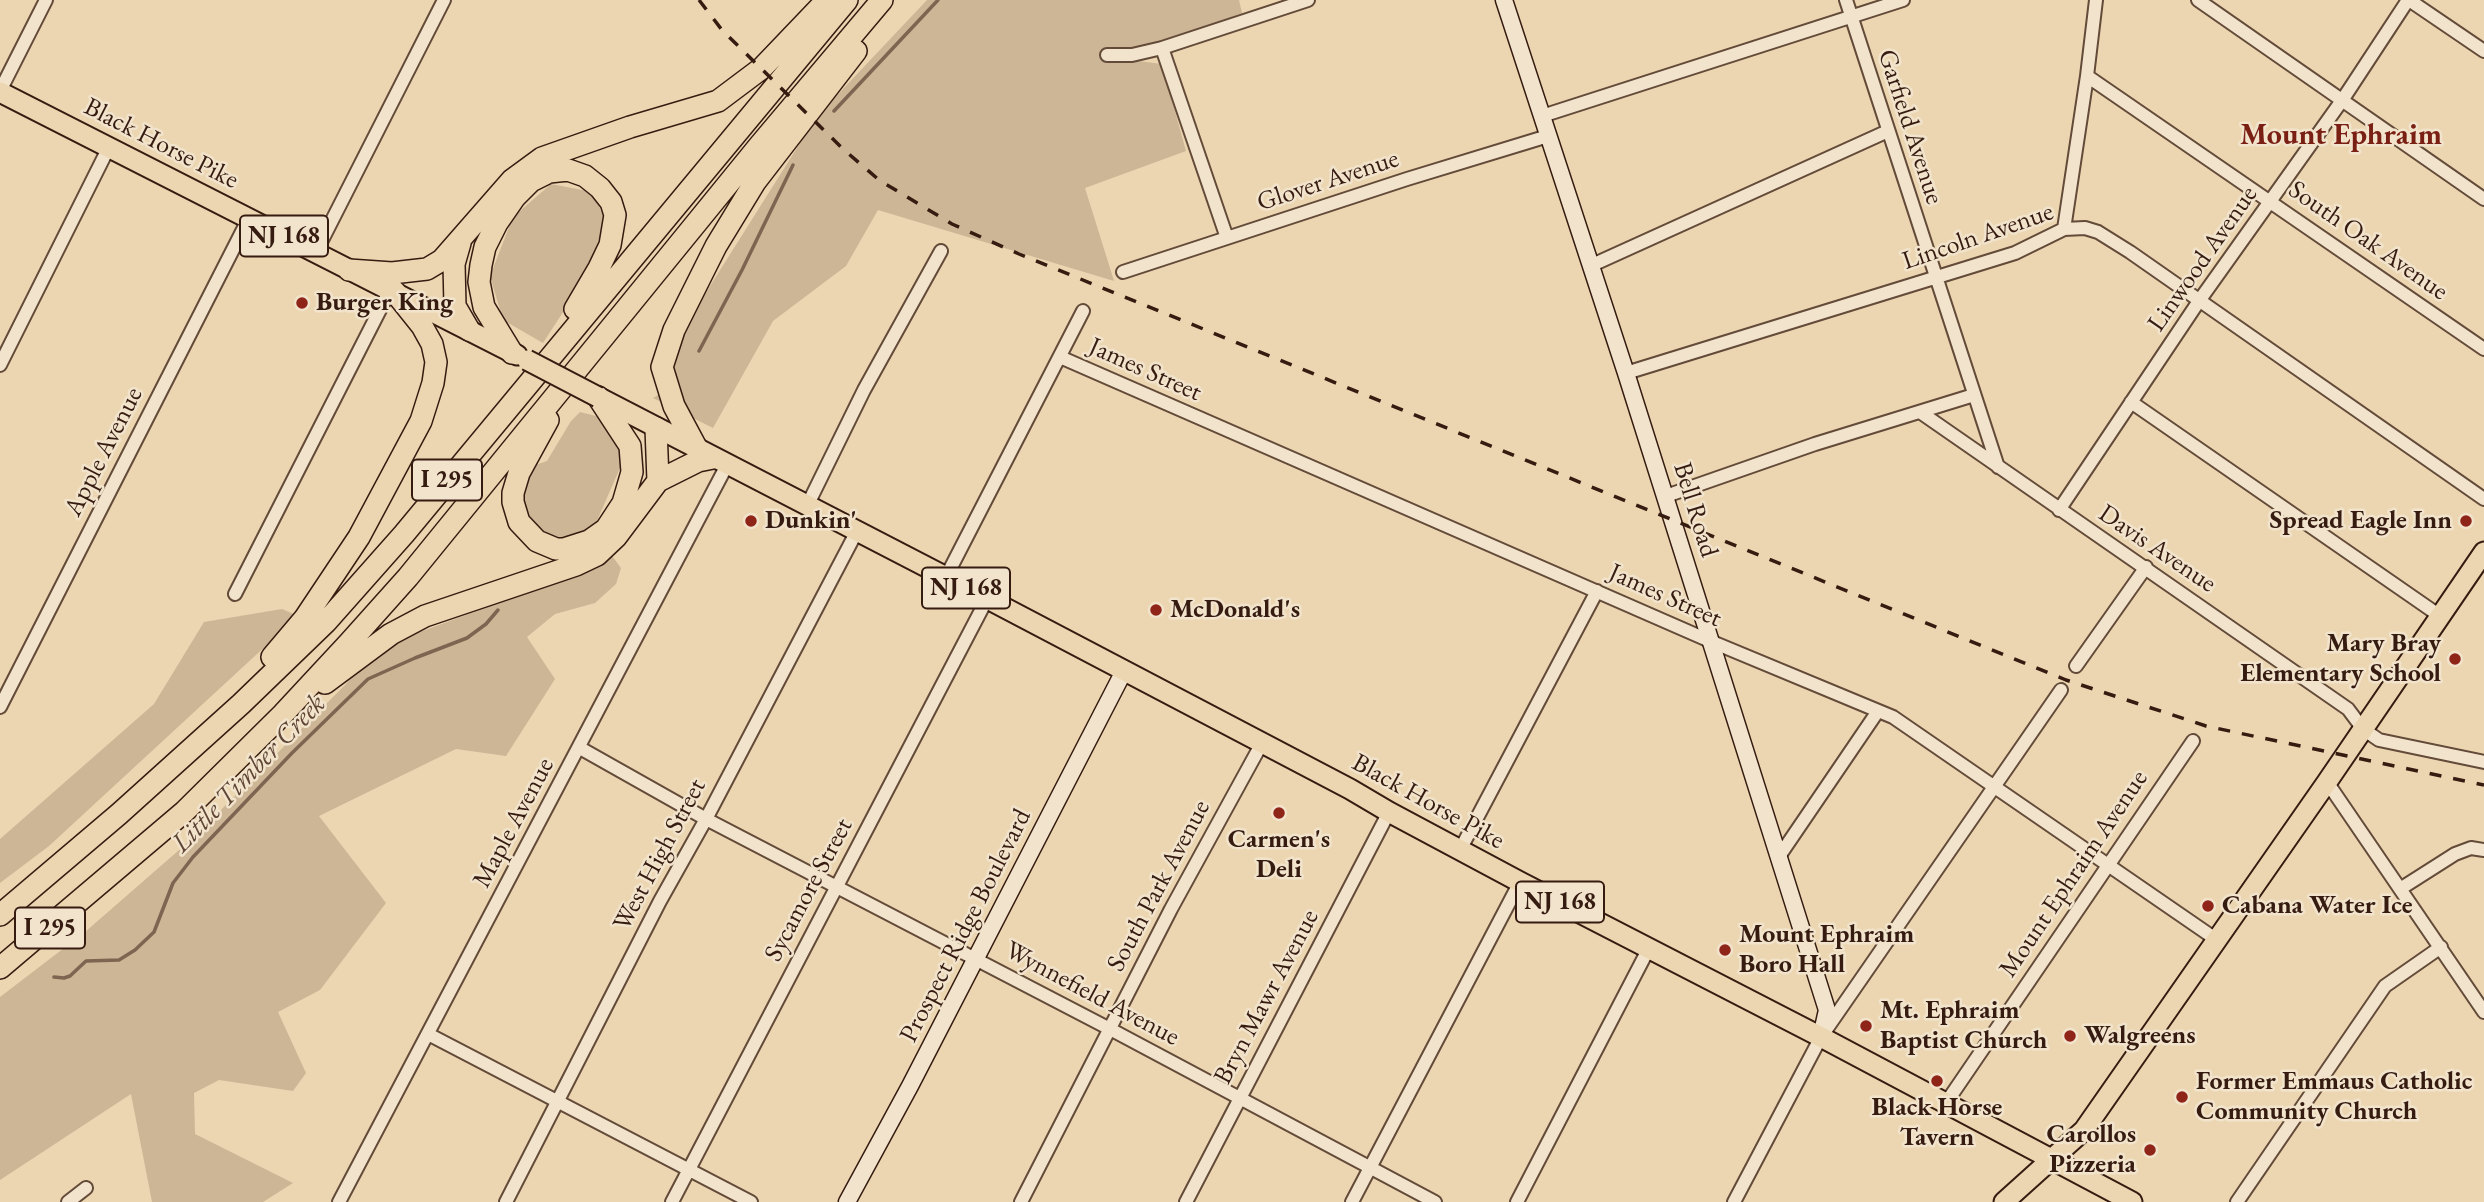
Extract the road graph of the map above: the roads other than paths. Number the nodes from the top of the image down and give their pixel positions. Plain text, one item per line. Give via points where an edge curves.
1 (46, 0) edge
2 (444, 0) edge
3 (827, 0) edge
4 (847, 0) edge
5 (882, 0) edge
6 (894, 0) edge
7 (1308, 0) edge
8 (1504, 0) edge
9 (1846, 0) edge
10 (1903, 0) edge
11 (2095, 0) edge
12 (2198, 0) edge
13 (2408, 0) edge
14 (1851, 16) junction
15 (1162, 48) junction
16 (2484, 51) edge
17 (1107, 55) dead end
18 (2087, 76) junction
19 (0, 92) edge
20 (2343, 99) junction
21 (1542, 116) junction
22 (1888, 131) junction
23 (1548, 136) junction
24 (109, 147) junction
25 (2484, 199) edge
26 (2271, 201) junction
27 (248, 218) junction
28 (469, 229) junction
29 (2064, 229) junction
30 (1227, 238) junction
31 (941, 251) dead end
32 (316, 253) junction
33 (1590, 266) junction
34 (349, 270) junction
35 (1122, 272) dead end
36 (1935, 277) junction
37 (392, 291) junction
38 (2199, 301) junction
39 (1083, 311) dead end
40 (469, 330) junction
41 (596, 346) junction
42 (2484, 349) edge
43 (520, 357) junction
44 (1060, 357) junction
45 (0, 365) edge
46 (1626, 373) junction
47 (1974, 395) junction
48 (598, 397) junction
49 (2132, 402) junction
50 (1920, 412) junction
51 (494, 424) junction
52 (656, 428) junction
53 (712, 457) junction
54 (1998, 467) junction
55 (659, 481) junction
56 (1666, 496) junction
57 (2484, 499) edge
58 (807, 506) junction
59 (2059, 510) junction
60 (857, 531) junction
61 (2484, 552) edge
62 (2146, 567) junction
63 (946, 577) junction
64 (1597, 591) junction
65 (235, 594) dead end
66 (987, 599) junction
67 (2440, 616) junction
68 (1710, 641) junction
69 (2076, 666) dead end
70 (1124, 671) junction
71 (2061, 690) dead end
72 (241, 704) junction
73 (0, 707) edge
74 (1878, 711) junction
75 (283, 713) junction
76 (2363, 729) junction
77 (2193, 741) dead end
78 (1262, 743) junction
79 (580, 748) junction
80 (2484, 762) edge
81 (2327, 782) junction
82 (1994, 787) junction
83 (1389, 812) junction
84 (706, 819) junction
85 (1460, 850) junction
86 (2484, 850) edge
87 (1778, 858) junction
88 (2109, 864) junction
89 (1520, 882) junction
90 (836, 887) junction
91 (2400, 889) junction
92 (0, 915) edge
93 (2217, 940) junction
94 (2441, 947) junction
95 (1649, 948) junction
96 (976, 960) junction
97 (0, 968) edge
98 (2484, 1012) edge
99 (1110, 1029) junction
100 (428, 1034) junction
101 (1821, 1037) junction
102 (1240, 1098) junction
103 (1946, 1102) junction
104 (558, 1103) junction
105 (2054, 1159) junction
106 (1370, 1168) junction
107 (688, 1171) junction
108 (86, 1188) dead end
109 (68, 1202) edge
110 (339, 1202) edge
111 (506, 1202) edge
112 (672, 1202) edge
113 (751, 1202) edge
114 (847, 1202) edge
115 (1021, 1202) edge
116 (1185, 1202) edge
117 (1352, 1202) edge
118 (1435, 1202) edge
119 (1517, 1202) edge
120 (1734, 1202) edge
121 (2004, 1202) edge
122 (2132, 1202) edge
123 (2237, 1202) edge

1 - 19 street
2 - 32 street
3 - 28 highway via 762,68 726,96 542,158 512,180
4 - 51 highway, I 295
5 - 41 highway, I 295
6 - 53 highway via 755,182 674,330 662,367 674,407
7 - 15 street
8 - 21 street, Bell Road
9 - 14 street, Garfield Avenue
10 - 14 street
11 - 18 street
12 - 20 street
13 - 16 street
13 - 20 street, Linwood Avenue
14 - 21 street
14 - 22 street, Garfield Avenue
15 - 17 street
15 - 30 street
18 - 26 street, South Oak Avenue
18 - 29 street
19 - 24 main road, Black Horse Pike / NJ 168
20 - 25 street
20 - 26 street, Linwood Avenue
21 - 23 street, Bell Road
22 - 33 street
22 - 36 street, Garfield Avenue
23 - 30 street, Glover Avenue
23 - 33 street, Bell Road
24 - 27 main road, Black Horse Pike / NJ 168
24 - 45 street
26 - 38 street, Linwood Avenue
26 - 42 street, South Oak Avenue
27 - 32 main road, Black Horse Pike / NJ 168
27 - 73 street, Apple Avenue
28 - 34 highway via 442,260 427,269 392,273
28 - 40 highway via 456,250 453,280 455,306
29 - 36 street, Lincoln Avenue via 2015,253
29 - 38 street, Lincoln Avenue via 2098,232
30 - 35 street, Glover Avenue
31 - 58 street via 864,390
32 - 34 main road, Black Horse Pike / NJ 168
33 - 46 street, Bell Road
34 - 37 main road, Black Horse Pike / NJ 168
36 - 46 street, Lincoln Avenue
36 - 47 street, Garfield Avenue
37 - 40 main road, Black Horse Pike / NJ 168
37 - 65 street
37 - 72 highway via 432,344 436,362 421,421 359,537
38 - 49 street, Linwood Avenue
38 - 57 street, Lincoln Avenue
39 - 44 street
40 - 43 main road, Black Horse Pike / NJ 168
41 - 48 highway via 543,430 513,493 519,522 537,541 556,549 579,546 606,529 623,503 632,472 630,446
41 - 75 highway, I 295 via 408,577
43 - 48 main road, Black Horse Pike / NJ 168, bridge
43 - 51 highway via 484,307 479,282 485,247 515,197 531,181 568,170 585,176 611,202 615,215 610,244 579,304
44 - 63 street
44 - 64 street, James Street
46 - 56 street, Bell Road
47 - 50 street
47 - 54 street, Garfield Avenue
48 - 52 main road, NJ 168
49 - 59 street, Linwood Avenue
49 - 67 street
50 - 54 street, Davis Avenue
50 - 56 street
51 - 72 highway, I 295 via 378,565
52 - 53 main road, NJ 168
52 - 55 highway
53 - 55 highway
53 - 58 main road, Black Horse Pike / NJ 168
53 - 79 street, Maple Avenue
54 - 59 street, Davis Avenue
55 - 75 highway via 597,555 425,616 391,634
56 - 68 street, Bell Road
58 - 60 main road, Black Horse Pike / NJ 168
59 - 62 street, Davis Avenue
60 - 63 main road, Black Horse Pike / NJ 168
60 - 84 street, West High Street
61 - 67 main road
62 - 69 street
62 - 76 street, Davis Avenue via 2348,709
63 - 66 main road, Black Horse Pike / NJ 168
64 - 68 street, James Street
64 - 85 street
66 - 70 main road, Black Horse Pike / NJ 168
66 - 90 street, Sycamore Street
67 - 76 main road
68 - 74 street, James Street
68 - 87 street, Bell Road
70 - 78 main road, Black Horse Pike / NJ 168
70 - 96 street, Prospect Ridge Boulevard
71 - 82 street
72 - 92 highway, I 295
74 - 82 street, James Street
74 - 87 street
75 - 97 highway, I 295 via 184,812
76 - 80 street via 2379,740
76 - 81 main road
77 - 88 street, Mount Ephraim Avenue
78 - 83 main road, Black Horse Pike / NJ 168
78 - 99 street, South Park Avenue
79 - 84 street, Wynnefield Avenue
79 - 100 street, Maple Avenue
81 - 91 street
81 - 93 main road
82 - 88 street, James Street
82 - 101 street
83 - 85 main road, Black Horse Pike / NJ 168
83 - 102 street, Bryn Mawr Avenue
84 - 90 street, Wynnefield Avenue
84 - 104 street, West High Street
85 - 89 main road, Black Horse Pike / NJ 168
86 - 91 street via 2471,848 2455,854
87 - 101 street, Bell Road via 1827,1010
88 - 93 street, James Street
88 - 103 street, Mount Ephraim Avenue
89 - 95 main road, Black Horse Pike / NJ 168
89 - 106 street
90 - 96 street, Wynnefield Avenue
90 - 107 street, Sycamore Street
91 - 94 street
93 - 105 main road via 2084,1130
94 - 98 street
94 - 123 street via 2385,986
95 - 101 main road, Black Horse Pike / NJ 168
95 - 119 street
96 - 99 street, Wynnefield Avenue
96 - 114 street, Prospect Ridge Boulevard
99 - 102 street, Wynnefield Avenue
99 - 115 street, South Park Avenue
100 - 104 street
100 - 110 street, Maple Avenue
101 - 103 main road, Black Horse Pike / NJ 168
101 - 120 street
102 - 106 street, Wynnefield Avenue
102 - 116 street, Bryn Mawr Avenue
103 - 105 main road, Black Horse Pike / NJ 168
104 - 107 street
104 - 111 street, West High Street
105 - 121 main road
105 - 122 main road, Black Horse Pike / NJ 168
106 - 117 street
106 - 118 street, Wynnefield Avenue
107 - 112 street, Sycamore Street
107 - 113 street
108 - 109 street

